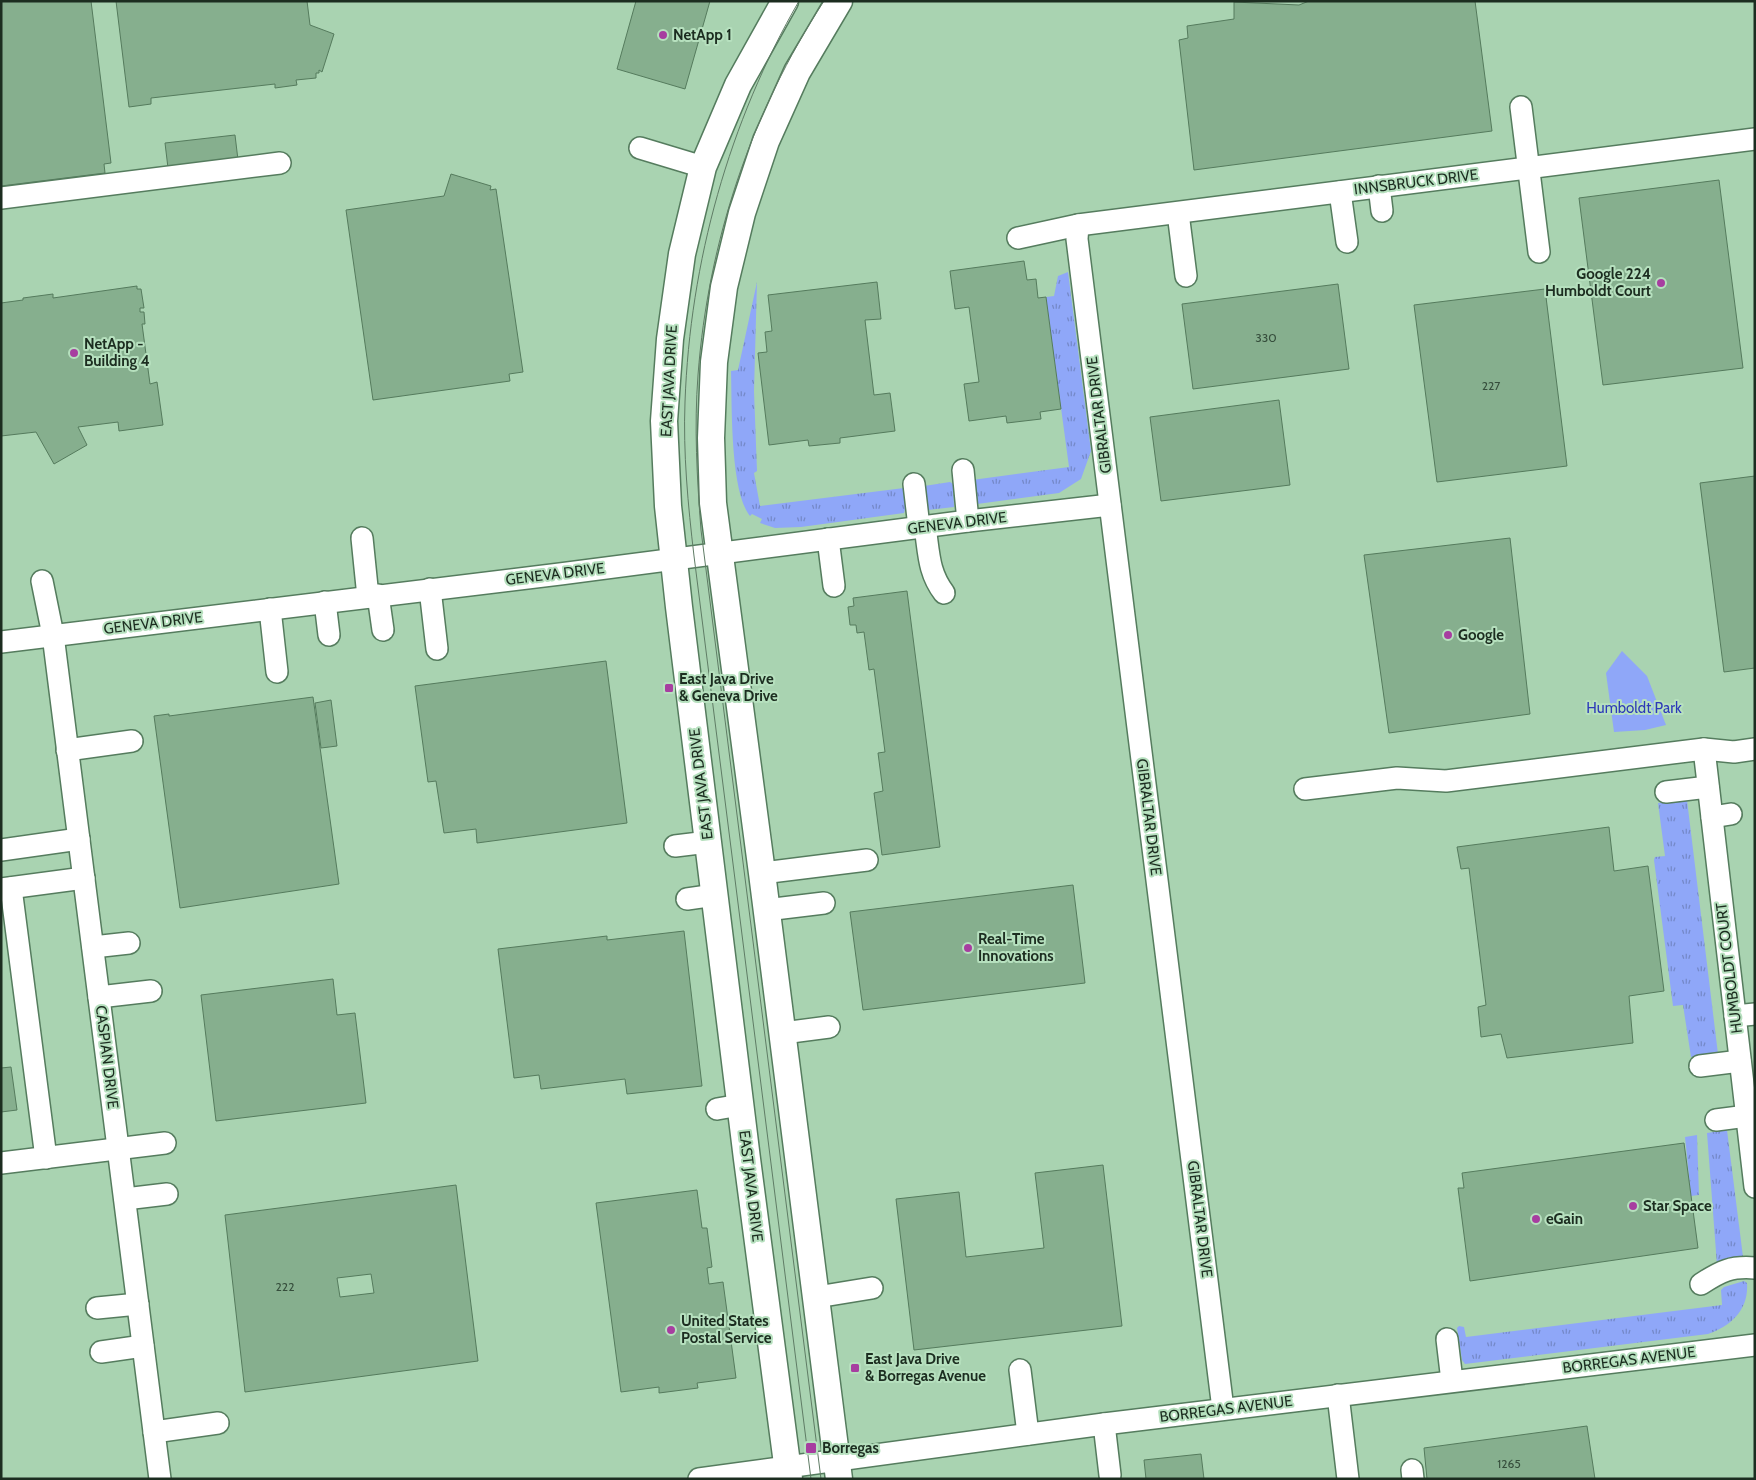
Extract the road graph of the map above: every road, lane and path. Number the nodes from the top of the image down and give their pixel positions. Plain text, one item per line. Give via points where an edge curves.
1 (785, 1) edge
2 (839, 1) edge
3 (1521, 106) dead end
4 (1755, 139) edge
5 (640, 148) dead end
6 (280, 163) dead end
7 (703, 167) junction
8 (1528, 168) junction
9 (1379, 186) junction
10 (1340, 192) junction
11 (1, 198) edge
12 (1382, 211) dead end
13 (1178, 213) junction
14 (1078, 225) junction
15 (1018, 238) dead end
16 (1347, 242) dead end
17 (1539, 252) dead end
18 (1186, 276) dead end
19 (963, 470) dead end
20 (914, 484) dead end
21 (1110, 505) junction
22 (968, 521) junction
23 (922, 527) junction
24 (362, 538) dead end
25 (828, 539) junction
26 (720, 553) junction
27 (674, 559) junction
28 (42, 581) dead end
29 (834, 586) dead end
30 (430, 589) junction
31 (944, 593) dead end
32 (373, 596) junction
33 (325, 602) junction
34 (270, 609) junction
35 (383, 630) dead end
36 (53, 635) junction
37 (329, 635) dead end
38 (1, 642) edge
39 (437, 649) dead end
40 (277, 672) dead end
41 (132, 740) dead end
42 (1704, 749) junction
43 (1755, 749) edge
44 (68, 750) junction
45 (1708, 787) junction
46 (1305, 789) dead end
47 (1666, 792) dead end
48 (79, 838) junction
49 (708, 842) junction
50 (675, 846) dead end
51 (1, 850) edge
52 (867, 860) dead end
53 (762, 873) junction
54 (84, 878) junction
55 (6, 888) edge
56 (715, 896) junction
57 (687, 899) dead end
58 (824, 903) dead end
59 (766, 910) junction
60 (129, 943) dead end
61 (93, 948) junction
62 (151, 991) dead end
63 (99, 997) junction
64 (1745, 1015) edge
65 (829, 1027) dead end
66 (783, 1033) junction
67 (1700, 1066) dead end
68 (1745, 1066) edge
69 (1746, 1116) junction
70 (1716, 1120) dead end
71 (165, 1142) dead end
72 (118, 1148) junction
73 (46, 1158) junction
74 (1, 1163) edge
75 (1755, 1187) edge
76 (167, 1194) dead end
77 (125, 1199) junction
78 (1755, 1268) edge
79 (1701, 1284) dead end
80 (872, 1288) dead end
81 (816, 1297) junction
82 (138, 1304) junction
83 (97, 1308) dead end
84 (1447, 1339) dead end
85 (1755, 1345) edge
86 (143, 1346) junction
87 (101, 1352) dead end
88 (1020, 1370) dead end
89 (1452, 1381) junction
90 (1338, 1395) junction
91 (1223, 1409) junction
92 (218, 1423) dead end
93 (1104, 1424) junction
94 (154, 1432) junction
95 (1028, 1434) junction
96 (838, 1469) edge
97 (788, 1473) edge
98 (1110, 1475) dead end
99 (160, 1479) edge
100 (699, 1479) edge
101 (1348, 1479) edge

1 - 7 main road, EAST JAVA DRIVE via 738,85
2 - 26 main road via 797,72 766,141 742,213 726,278 714,362 711,438
3 - 8 street
4 - 8 street, INNSBRUCK DRIVE
5 - 7 street
6 - 11 street
7 - 27 main road, EAST JAVA DRIVE via 682,254 670,339 664,421
8 - 9 street, INNSBRUCK DRIVE
8 - 17 street
9 - 10 street, INNSBRUCK DRIVE
9 - 12 street
10 - 13 street, INNSBRUCK DRIVE
10 - 16 street
13 - 14 street, INNSBRUCK DRIVE
13 - 18 street
14 - 15 street, INNSBRUCK DRIVE
14 - 21 street, GIBRALTAR DRIVE via 1077,239
19 - 22 street
20 - 23 street
21 - 22 street, GENEVA DRIVE
21 - 91 street, GIBRALTAR DRIVE
22 - 23 street, GENEVA DRIVE
23 - 25 street, GENEVA DRIVE
23 - 31 street via 931,572
24 - 32 street
25 - 26 street, GENEVA DRIVE
25 - 29 street
26 - 27 street, GENEVA DRIVE
26 - 53 main road
27 - 30 street, GENEVA DRIVE
27 - 49 main road, EAST JAVA DRIVE
28 - 36 street, CASPIAN DRIVE
30 - 32 street, GENEVA DRIVE
30 - 39 street
32 - 33 street, GENEVA DRIVE
32 - 35 street
33 - 34 street, GENEVA DRIVE
33 - 37 street
34 - 36 street, GENEVA DRIVE
34 - 40 street
36 - 38 street, GENEVA DRIVE
36 - 44 street, CASPIAN DRIVE
41 - 44 street
42 - 43 street via 1734,752
42 - 45 street, HUMBOLDT COURT
42 - 46 street via 1446,781 1397,778
44 - 48 street, CASPIAN DRIVE
45 - 47 street
45 - 64 street, HUMBOLDT COURT via 1721,815
48 - 51 street
48 - 54 street, CASPIAN DRIVE
49 - 50 street
49 - 56 main road, EAST JAVA DRIVE
52 - 53 street
53 - 59 main road
54 - 55 street
54 - 61 street, CASPIAN DRIVE
55 - 73 street
56 - 57 street
56 - 97 main road, EAST JAVA DRIVE via 729,1107
58 - 59 street
59 - 66 main road
60 - 61 street
61 - 63 street, CASPIAN DRIVE
62 - 63 street
63 - 72 street, CASPIAN DRIVE
64 - 68 street, HUMBOLDT COURT
65 - 66 street
66 - 81 main road
67 - 68 street
68 - 69 street, HUMBOLDT COURT
69 - 70 street
69 - 75 street, HUMBOLDT COURT
71 - 72 street
72 - 73 street
72 - 77 street, CASPIAN DRIVE
73 - 74 street
76 - 77 street
77 - 82 street, CASPIAN DRIVE
78 - 79 street via 1738,1266
80 - 81 street
81 - 96 main road
82 - 83 street
82 - 86 street, CASPIAN DRIVE
84 - 89 street
85 - 89 street, BORREGAS AVENUE
86 - 87 street
86 - 94 street, CASPIAN DRIVE
88 - 95 street
89 - 90 street, BORREGAS AVENUE
90 - 91 street, BORREGAS AVENUE
90 - 101 street
91 - 93 street, BORREGAS AVENUE
92 - 94 street
93 - 95 street, BORREGAS AVENUE
93 - 98 street
94 - 99 street, CASPIAN DRIVE
95 - 96 street, BORREGAS AVENUE
96 - 97 street, BORREGAS AVENUE
97 - 100 street, BORREGAS AVENUE

